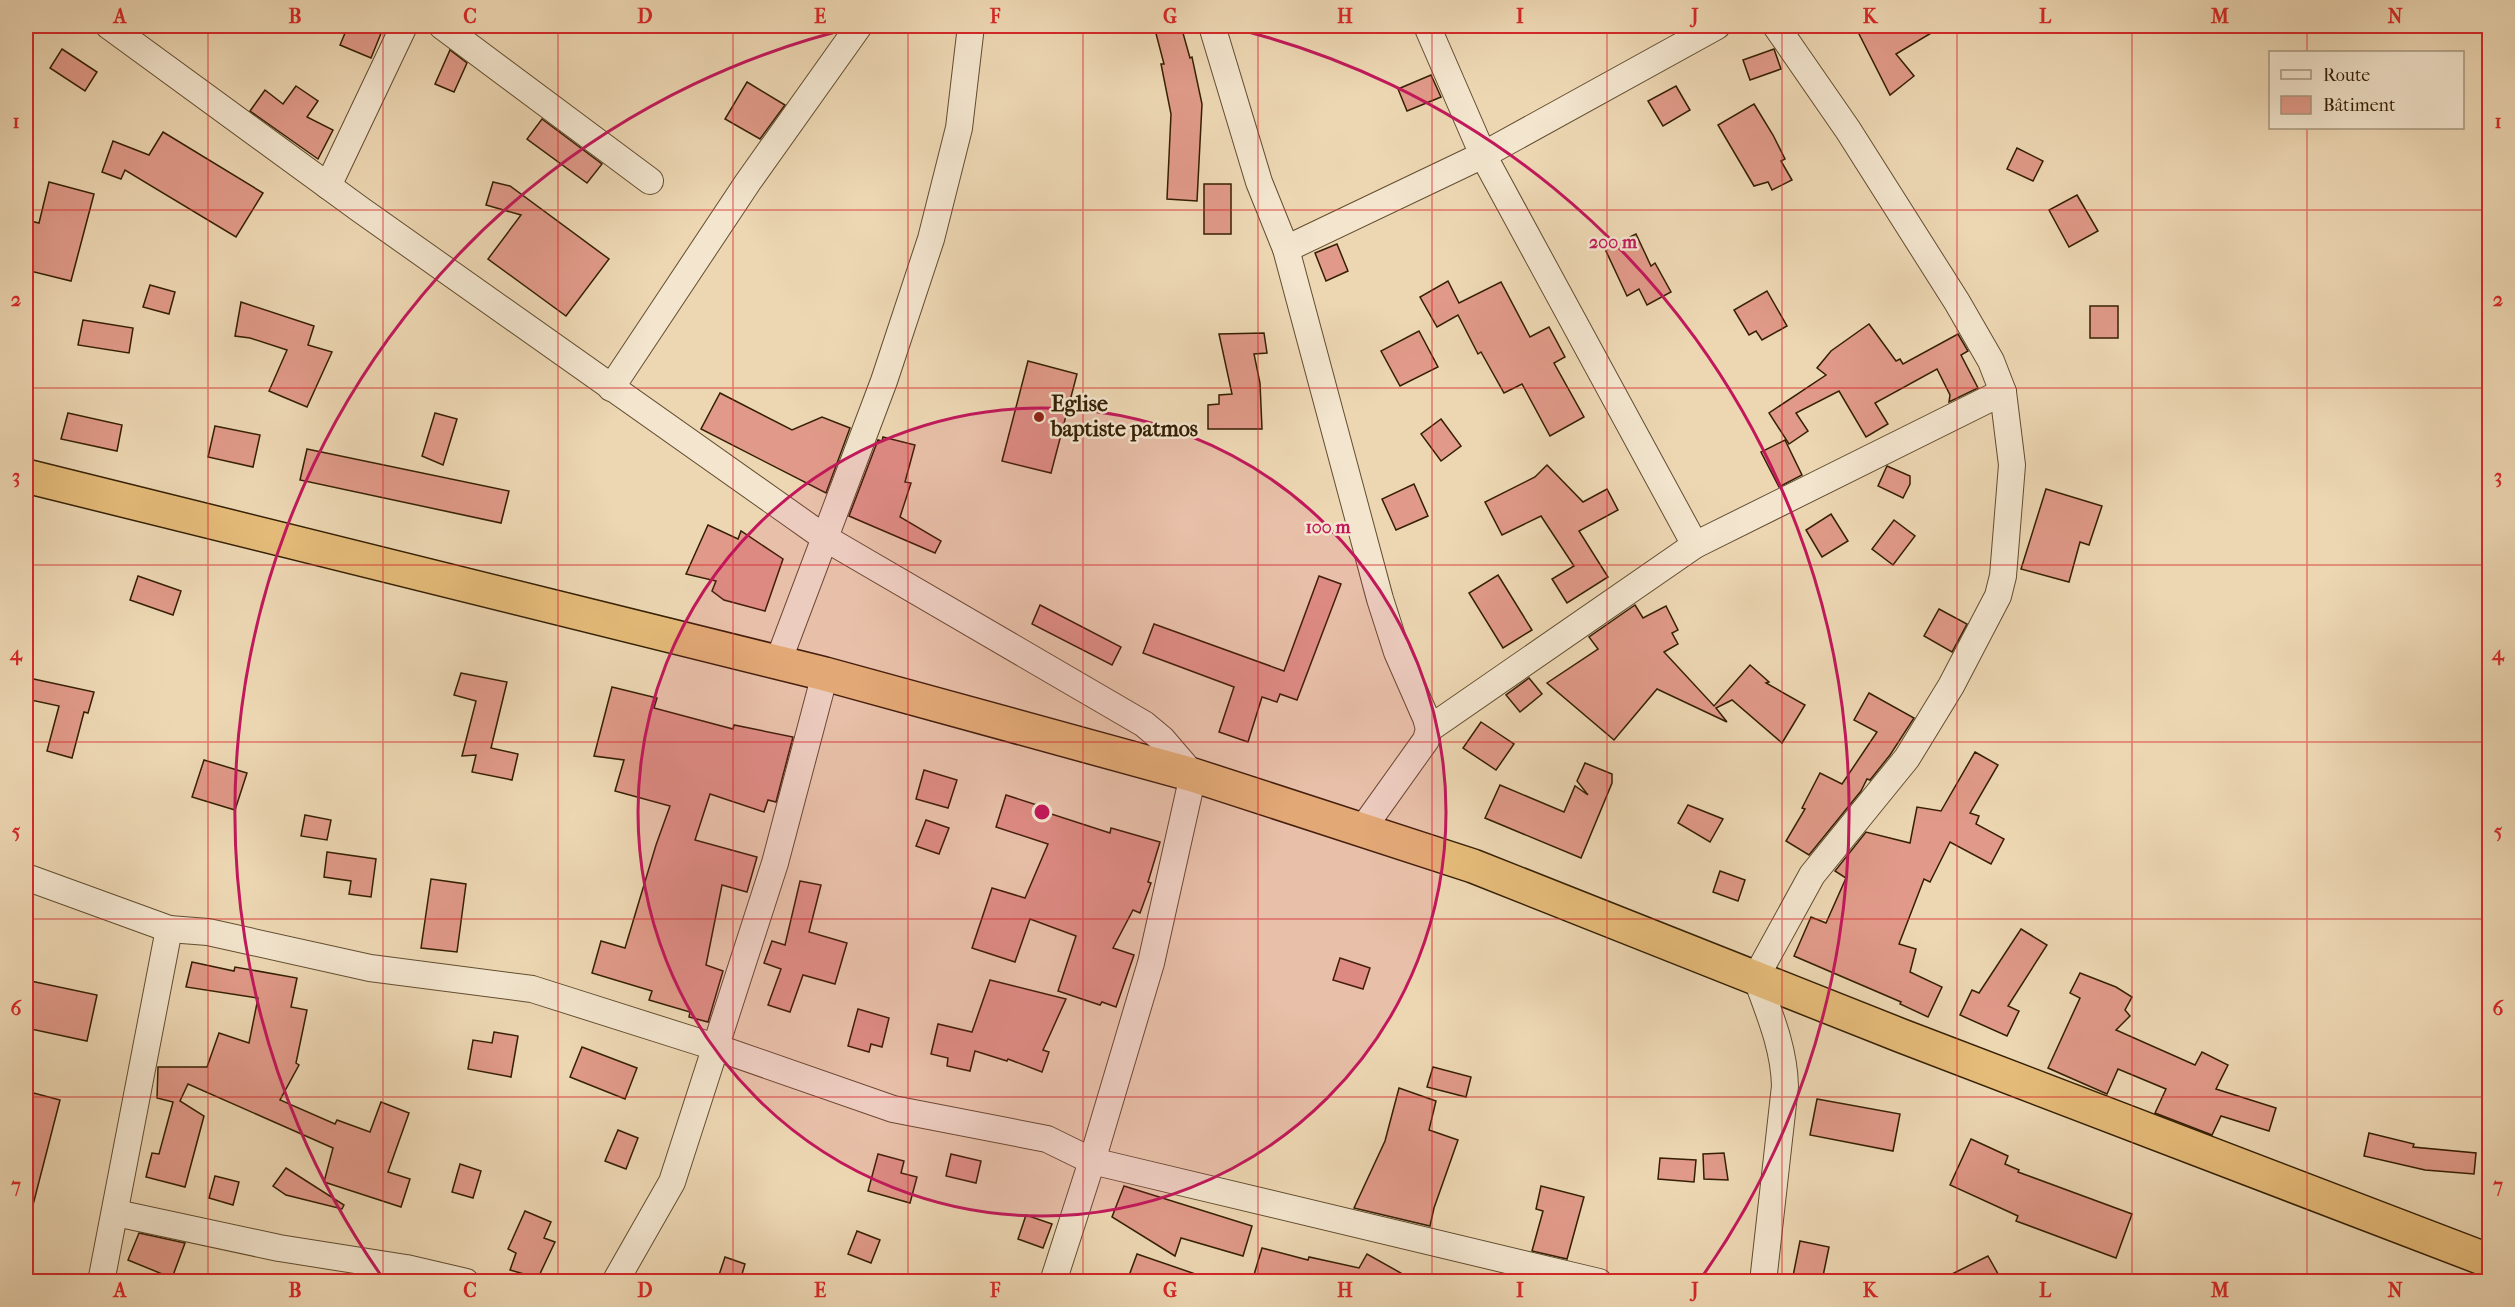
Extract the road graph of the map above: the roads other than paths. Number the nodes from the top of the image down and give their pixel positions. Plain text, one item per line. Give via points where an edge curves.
1 (109, 26) edge
2 (404, 26) edge
3 (442, 26) edge
4 (859, 26) edge
5 (971, 26) edge
6 (1212, 26) edge
7 (1427, 26) edge
8 (1718, 26) edge
9 (1776, 26) edge
10 (1483, 155) junction
11 (650, 181) dead end
12 (328, 186) junction
13 (1286, 249) junction
14 (611, 388) junction
15 (2003, 392) junction
16 (26, 476) edge
17 (825, 537) junction
18 (1695, 545) junction
19 (778, 662) junction
20 (825, 674) junction
21 (1429, 729) junction
22 (1193, 775) junction
23 (1361, 831) junction
24 (26, 877) edge
25 (169, 929) junction
26 (1756, 977) junction
27 (715, 1047) junction
28 (1092, 1161) junction
29 (116, 1213) junction
30 (2490, 1261) edge
31 (101, 1281) edge
32 (466, 1281) edge
33 (615, 1281) edge
34 (1053, 1281) edge
35 (1599, 1281) edge
36 (1762, 1281) edge

1 - 12 street
2 - 12 street
3 - 11 street
4 - 14 street via 748,182
5 - 17 street via 959,128 931,239 884,381
6 - 13 street via 1259,182
7 - 10 street
8 - 10 street
9 - 15 street via 1848,130 1957,302 1991,361
10 - 13 street
10 - 18 street
12 - 14 street
13 - 21 street via 1380,599
14 - 17 street
15 - 18 street
15 - 26 street via 2012,465 1998,596 1952,686 1907,758 1812,875
16 - 19 highway
17 - 19 street
17 - 22 street via 1144,724
18 - 21 street
19 - 20 highway
20 - 22 highway
20 - 27 street via 775,863
21 - 23 street via 1426,740
22 - 23 highway
22 - 28 street via 1151,963
23 - 26 highway via 1473,866
24 - 25 street
25 - 27 street via 208,932 370,968 532,989
25 - 29 street
26 - 30 highway
26 - 36 street via 1780,1042 1785,1086
27 - 28 street via 893,1109 1047,1138
27 - 33 street via 672,1182
28 - 34 street
28 - 35 street
29 - 31 street
29 - 32 street via 279,1248

